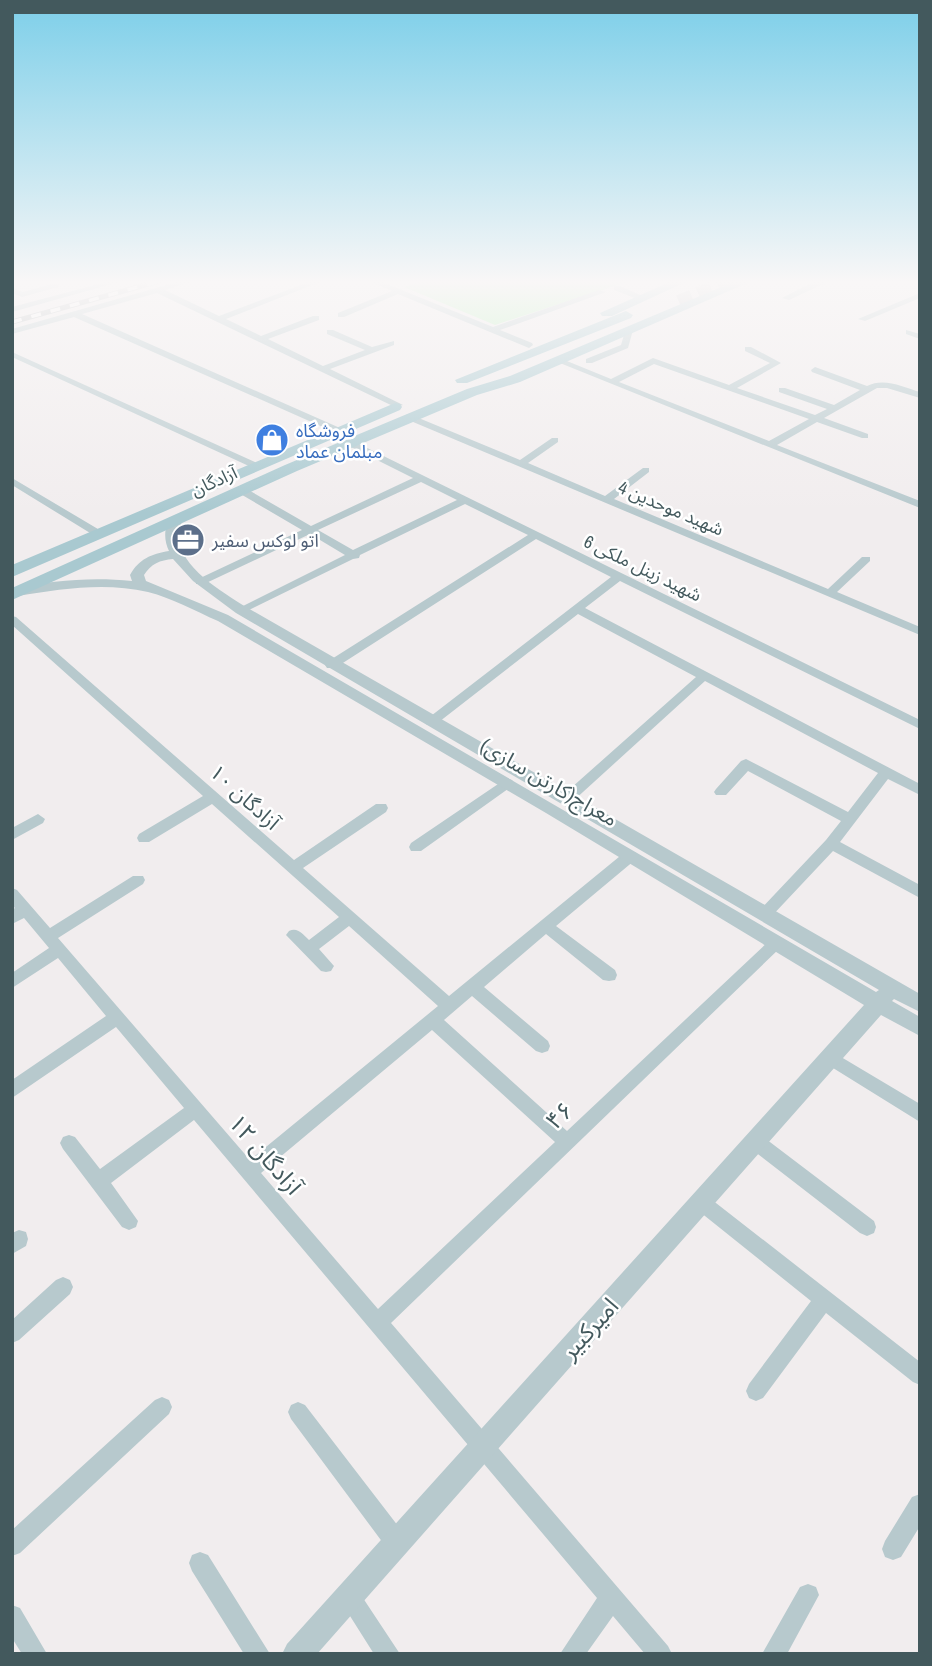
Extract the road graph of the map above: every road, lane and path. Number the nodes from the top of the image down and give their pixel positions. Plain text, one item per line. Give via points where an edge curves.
1 (18, 358) edge
2 (174, 358) edge
3 (300, 358) edge
4 (354, 358) edge
5 (499, 358) edge
6 (520, 358) edge
7 (542, 358) edge
8 (575, 358) edge
9 (766, 358) edge
10 (559, 360) junction
11 (323, 369) junction
12 (815, 370) dead end
13 (612, 382) junction
14 (450, 384) junction
15 (729, 388) junction
16 (867, 389) junction
17 (782, 390) dead end
18 (472, 392) junction
19 (920, 395) edge
20 (834, 408) junction
21 (403, 411) junction
22 (816, 419) junction
23 (337, 430) junction
24 (865, 436) dead end
25 (555, 440) dead end
26 (350, 443) junction
27 (770, 445) junction
28 (520, 464) junction
29 (254, 465) junction
30 (646, 470) dead end
31 (421, 478) junction
32 (12, 481) edge
33 (241, 490) junction
34 (464, 499) junction
35 (606, 500) junction
36 (920, 505) edge
37 (177, 519) junction
38 (312, 531) junction
39 (99, 534) junction
40 (536, 535) junction
41 (178, 555) junction
42 (355, 556) junction
43 (866, 559) dead end
44 (12, 572) edge
45 (619, 576) junction
46 (200, 582) junction
47 (148, 589) junction
48 (15, 593) edge
49 (829, 594) junction
50 (578, 609) junction
51 (241, 610) junction
52 (12, 619) edge
53 (920, 631) edge
54 (331, 665) junction
55 (704, 676) junction
56 (431, 722) junction
57 (920, 725) edge
58 (886, 772) junction
59 (507, 783) junction
60 (920, 790) edge
61 (721, 792) dead end
62 (212, 797) junction
63 (567, 799) junction
64 (381, 808) dead end
65 (38, 819) dead end
66 (850, 819) junction
67 (12, 835) edge
68 (144, 838) dead end
69 (831, 844) junction
70 (416, 847) dead end
71 (630, 856) junction
72 (293, 868) junction
73 (138, 880) dead end
74 (920, 892) edge
75 (12, 894) edge
76 (19, 914) edge
77 (764, 915) junction
78 (349, 918) junction
79 (546, 926) junction
80 (294, 935) dead end
81 (54, 943) junction
82 (775, 944) junction
83 (307, 949) junction
84 (326, 966) dead end
85 (610, 975) dead end
86 (12, 982) edge
87 (473, 987) junction
88 (886, 996) junction
89 (920, 1004) edge
90 (449, 1006) junction
91 (117, 1017) junction
92 (433, 1020) junction
93 (920, 1027) edge
94 (542, 1046) dead end
95 (831, 1058) junction
96 (12, 1090) edge
97 (196, 1109) junction
98 (920, 1114) edge
99 (567, 1142) junction
100 (756, 1142) junction
101 (69, 1143) dead end
102 (249, 1171) junction
103 (98, 1182) junction
104 (701, 1202) junction
105 (129, 1221) dead end
106 (867, 1227) dead end
107 (62, 1287) dead end
108 (824, 1299) junction
109 (378, 1322) junction
110 (12, 1333) edge
111 (920, 1375) edge
112 (756, 1391) dead end
113 (162, 1406) dead end
114 (298, 1412) dead end
115 (483, 1446) junction
116 (920, 1504) edge
117 (397, 1543) junction
118 (12, 1545) edge
119 (893, 1549) dead end
120 (200, 1563) dead end
121 (808, 1595) dead end
122 (349, 1597) junction
123 (612, 1597) junction
124 (12, 1616) edge
125 (35, 1654) edge
126 (258, 1654) edge
127 (297, 1654) edge
128 (388, 1654) edge
129 (572, 1654) edge
130 (660, 1654) edge
131 (774, 1654) edge

1 - 29 street
2 - 23 street
3 - 11 street, 4 شهید موحدین
4 - 11 street
5 - 14 main road
6 - 14 main road
7 - 18 main road
8 - 10 main road
9 - 15 street via 777,363
10 - 13 street
10 - 18 main road
11 - 21 street, 4 شهید موحدین
12 - 16 street
13 - 15 street via 653,361
13 - 27 street
14 - 21 main road, آزادگان
15 - 22 street
16 - 19 street via 888,385
16 - 20 street
17 - 20 street
18 - 21 main road, آزادگان
20 - 22 street
21 - 23 main road, آزادگان
21 - 26 main road, آزادگان
21 - 28 street, 4 شهید موحدین
22 - 24 street
22 - 27 street
23 - 29 main road, آزادگان
25 - 28 street
26 - 31 street, 6 شهید زینل ملکی
26 - 33 main road, آزادگان
27 - 36 street
28 - 35 street, 4 شهید موحدین
29 - 39 main road, آزادگان
30 - 35 street
31 - 34 street, 6 شهید زینل ملکی
31 - 38 street
32 - 39 street
33 - 37 main road, آزادگان
33 - 38 street
34 - 40 street, 6 شهید زینل ملکی
34 - 42 street
35 - 49 street, 4 شهید موحدین
37 - 41 street via 172,535
37 - 48 main road, آزادگان
38 - 42 street
38 - 46 street
39 - 44 main road, آزادگان
40 - 45 street, 6 شهید زینل ملکی
40 - 54 street
41 - 46 street, معراج(کارتن سازی)
41 - 47 street via 162,555 141,567 137,575
42 - 51 street
43 - 49 street
45 - 50 street
45 - 57 street, 6 شهید زینل ملکی
46 - 51 street, معراج(کارتن سازی)
47 - 48 street, معراج(کارتن سازی) via 72,583
47 - 59 street, معراج(کارتن سازی) via 223,618
49 - 53 street, 4 شهید موحدین
50 - 55 street
50 - 56 street
51 - 54 street, معراج(کارتن سازی)
52 - 62 street, ۱۰ آزادگان
54 - 56 street, معراج(کارتن سازی)
55 - 58 street
55 - 63 street
56 - 63 street, معراج(کارتن سازی)
58 - 60 street
58 - 66 street
59 - 70 street
59 - 71 street, معراج(کارتن سازی)
61 - 66 street via 747,764
62 - 68 street
62 - 72 street, ۱۰ آزادگان
63 - 77 street, معراج(کارتن سازی)
64 - 72 street
65 - 67 street
66 - 69 street
69 - 74 street
69 - 77 street
71 - 79 street
71 - 82 street, معراج(کارتن سازی)
72 - 78 street, ۱۰ آزادگان
73 - 81 street
75 - 76 street, ۱۲ آزادگان
76 - 81 street, ۱۲ آزادگان
77 - 88 street, معراج(کارتن سازی)
78 - 83 street
78 - 90 street, ۱۰ آزادگان
79 - 85 street
79 - 87 street
80 - 83 street
81 - 86 street
81 - 91 street, ۱۲ آزادگان
82 - 88 street, معراج(کارتن سازی)
82 - 99 street, ۴۶
83 - 84 street
87 - 90 street
87 - 94 street
88 - 89 street, معراج(کارتن سازی)
88 - 93 street, معراج(کارتن سازی)
88 - 95 street, امیرکبیر
90 - 92 street
91 - 96 street
91 - 97 street, ۱۲ آزادگان
92 - 99 street
92 - 102 street
95 - 98 street
95 - 100 street, امیرکبیر
97 - 102 street, ۱۲ آزادگان
97 - 103 street
99 - 109 street, ۴۶
100 - 104 street, امیرکبیر
100 - 106 street
101 - 103 street
102 - 109 street, ۱۲ آزادگان
103 - 105 street
104 - 108 street
104 - 115 street, امیرکبیر
107 - 110 street
108 - 111 street
108 - 112 street
109 - 115 street, ۱۲ آزادگان
113 - 118 street
114 - 117 street
115 - 117 street, امیرکبیر
115 - 123 street, ۱۲ آزادگان
116 - 119 street
117 - 122 street, امیرکبیر
120 - 126 street
121 - 131 street
122 - 127 street, امیرکبیر
122 - 128 street
123 - 129 street
123 - 130 street, ۱۲ آزادگان
124 - 125 street

